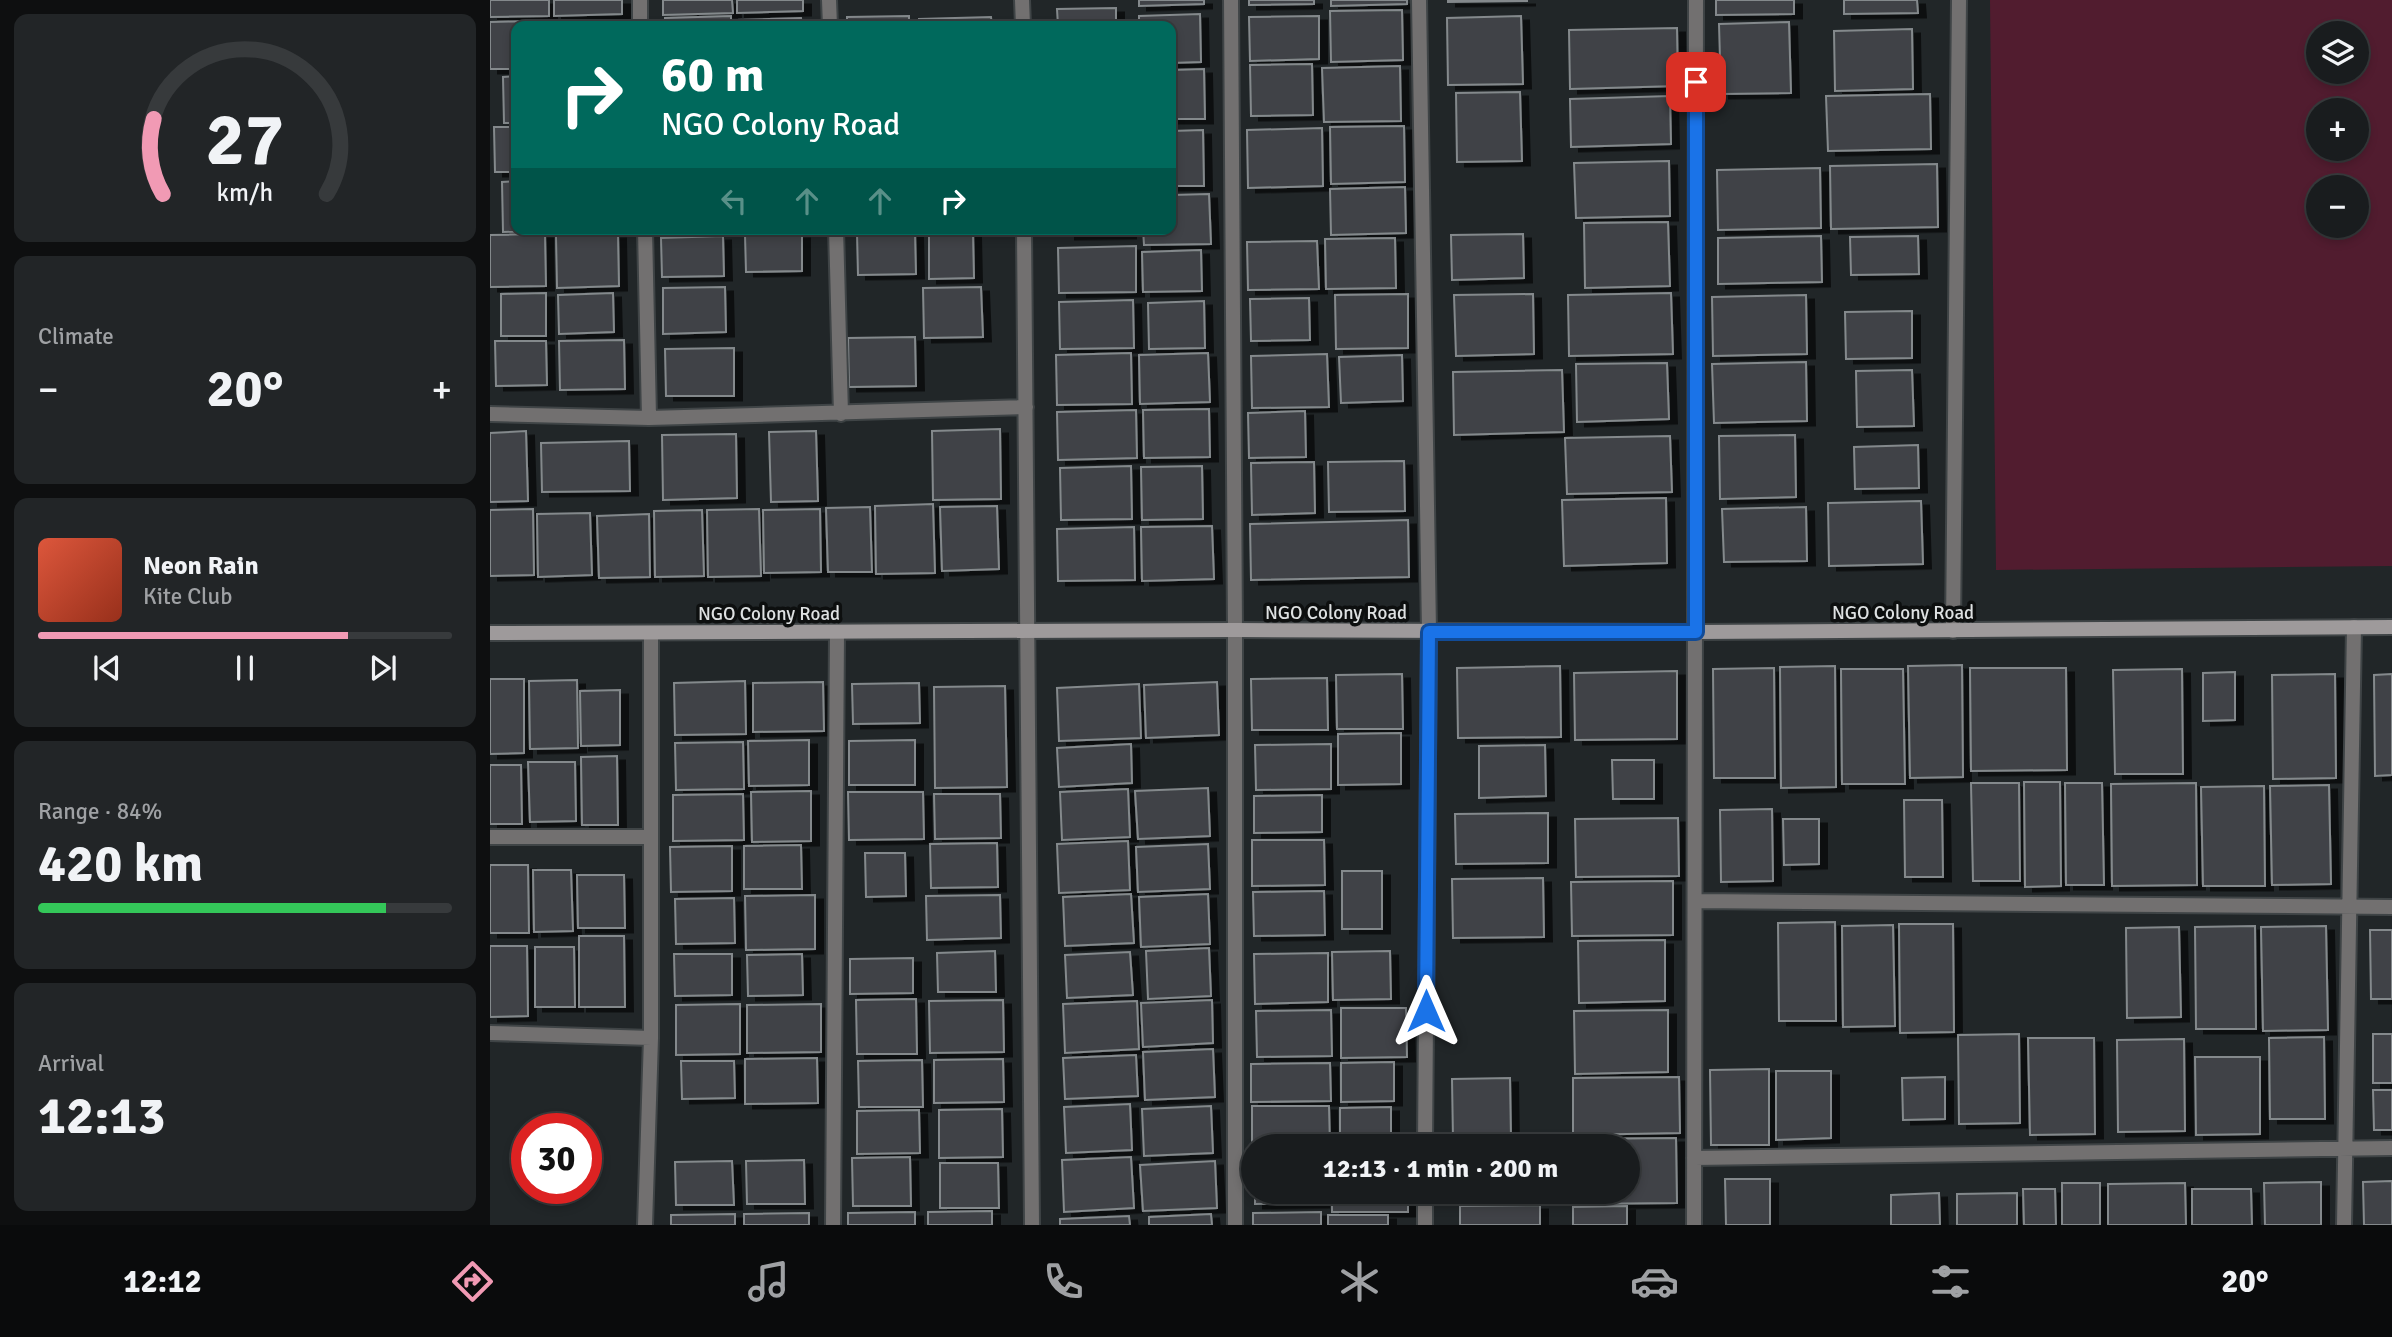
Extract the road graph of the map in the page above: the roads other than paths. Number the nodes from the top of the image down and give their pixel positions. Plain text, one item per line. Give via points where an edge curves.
1 (639, 0) edge
2 (829, 0) edge
3 (1022, 0) edge
4 (1231, 0) edge
5 (1419, 0) edge
6 (1696, 0) edge
7 (1959, 0) edge
8 (640, 21) edge
9 (830, 21) edge
10 (1023, 21) edge
11 (645, 235) edge
12 (836, 235) edge
13 (1024, 235) edge
14 (1026, 407) junction
15 (490, 414) edge
16 (841, 414) junction
17 (649, 418) junction
18 (2354, 626) junction
19 (2392, 627) edge
20 (1235, 630) junction
21 (1028, 631) junction
22 (1953, 631) junction
23 (837, 632) junction
24 (1429, 632) junction
25 (1696, 632) junction
26 (490, 633) edge
27 (651, 633) junction
28 (651, 837) junction
29 (490, 838) edge
30 (1695, 901) junction
31 (2348, 906) junction
32 (2392, 907) edge
33 (490, 1033) edge
34 (651, 1038) junction
35 (1425, 1134) edge
36 (2344, 1147) junction
37 (2392, 1148) edge
38 (1694, 1158) junction
39 (1425, 1204) edge
40 (645, 1225) edge
41 (833, 1225) edge
42 (1032, 1225) edge
43 (1234, 1225) edge
44 (1424, 1225) edge
45 (1693, 1225) edge
46 (2344, 1225) edge

1 - 8 street
2 - 9 street
3 - 10 street
4 - 20 street
5 - 24 street
6 - 25 street
7 - 22 street
11 - 17 street
12 - 16 street
13 - 14 street
14 - 16 street
14 - 21 street
15 - 17 street
16 - 17 street
18 - 19 street, NGO Colony Road
18 - 22 street, NGO Colony Road
18 - 31 street
20 - 21 street, NGO Colony Road
20 - 24 street, NGO Colony Road
20 - 43 street
21 - 23 street, NGO Colony Road
21 - 42 street
22 - 25 street, NGO Colony Road
23 - 27 street, NGO Colony Road
23 - 41 street
24 - 25 street, NGO Colony Road
24 - 35 street
25 - 30 street
26 - 27 street, NGO Colony Road
27 - 28 street
28 - 29 street
28 - 34 street
30 - 31 street
30 - 38 street
31 - 32 street
31 - 36 street
33 - 34 street
34 - 40 street
36 - 37 street
36 - 38 street
36 - 46 street
38 - 45 street
39 - 44 street

